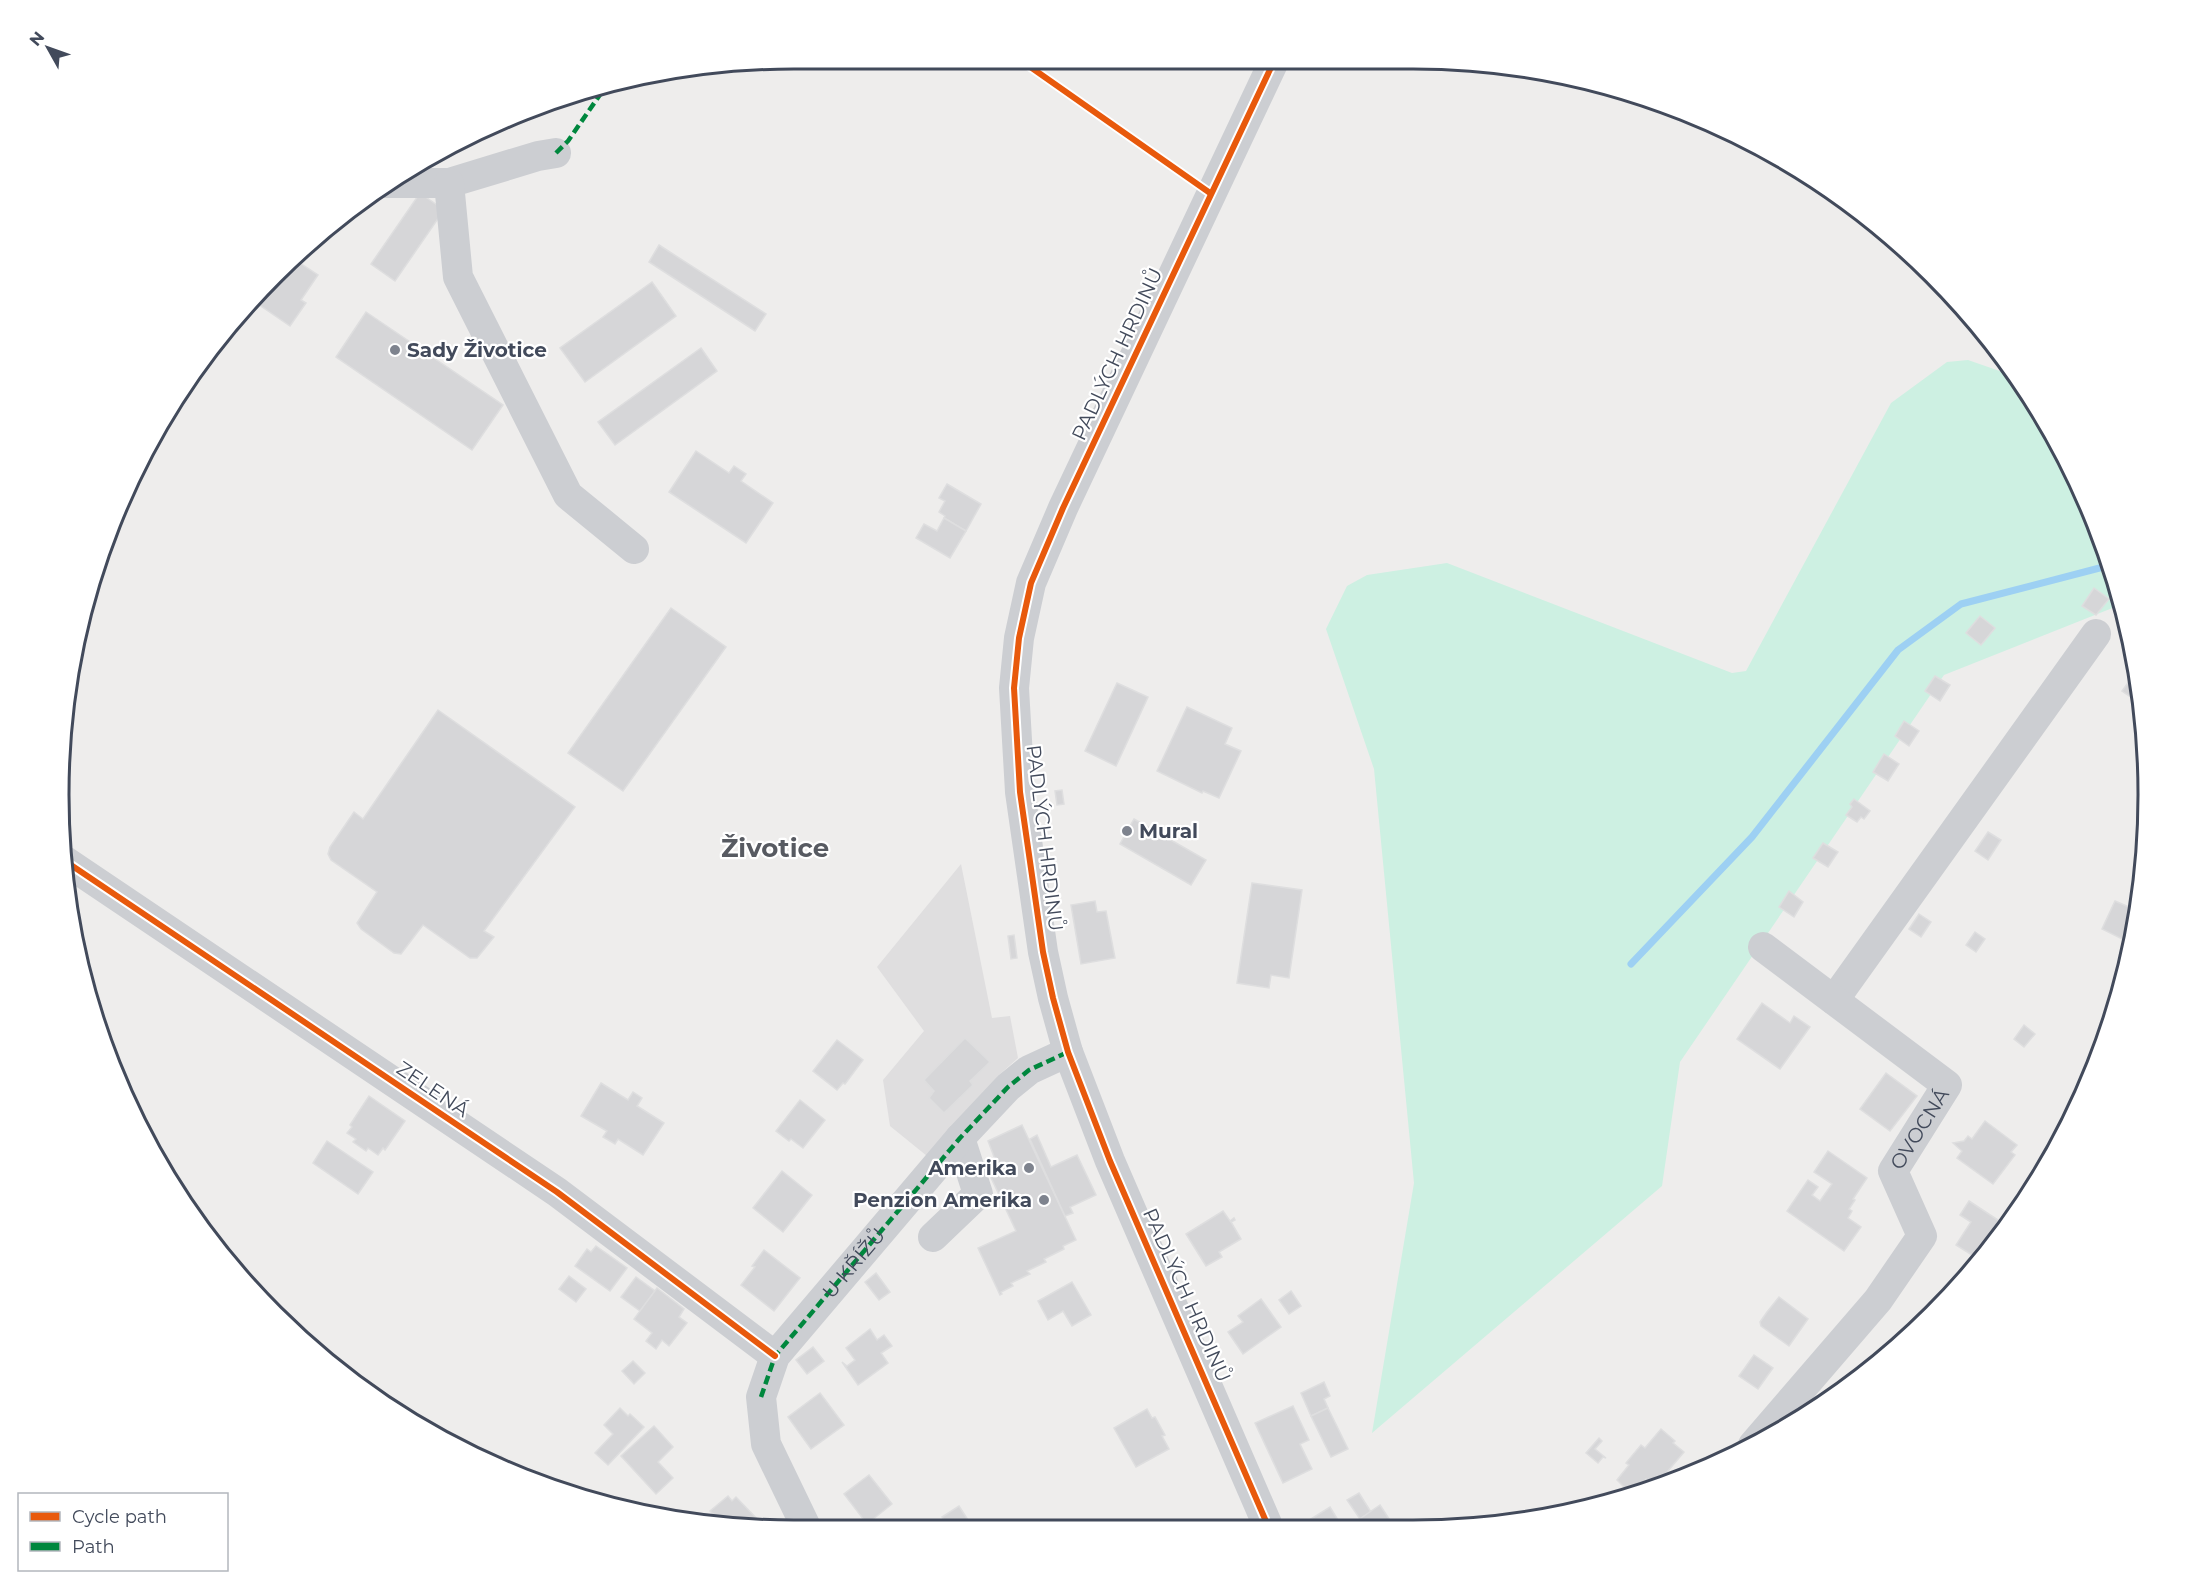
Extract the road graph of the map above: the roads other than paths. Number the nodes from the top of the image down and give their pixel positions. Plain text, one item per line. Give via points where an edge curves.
1 (1270, 69) edge
2 (556, 153) dead end
3 (404, 183) edge
4 (449, 183) junction
5 (634, 549) dead end
6 (2096, 634) dead end
7 (73, 866) edge
8 (1763, 947) dead end
9 (1834, 1000) junction
10 (1068, 1052) junction
11 (960, 1138) junction
12 (933, 1237) dead end
13 (775, 1356) junction
14 (1769, 1426) edge
15 (803, 1520) edge
16 (1266, 1520) edge

1 - 10 street, PADLÝCH HRDINŮ via 1063,508 1031,583 1019,638 1014,688 1020,792 1043,952
2 - 4 street
3 - 4 street
4 - 5 street via 458,277 568,495
6 - 9 street
7 - 13 street, ZELENÁ via 557,1192
8 - 9 street, OVOCNÁ
9 - 14 street, OVOCNÁ via 1947,1085 1893,1171 1922,1236 1878,1300
10 - 11 street, U KŘÍŽŮ via 1029,1070
10 - 16 street, PADLÝCH HRDINŮ via 1110,1161
11 - 12 street via 978,1194
11 - 13 street, U KŘÍŽŮ
13 - 15 street, U KŘÍŽŮ via 761,1397 766,1444

